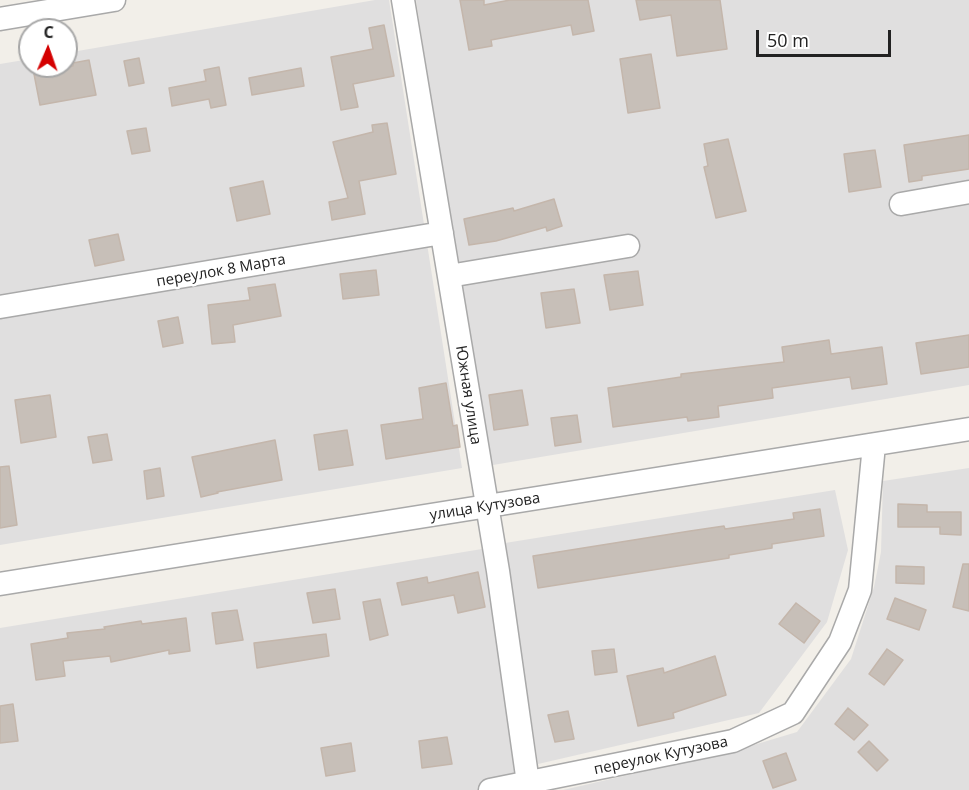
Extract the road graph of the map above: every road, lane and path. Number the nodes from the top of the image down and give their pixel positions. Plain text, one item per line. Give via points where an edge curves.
1 (114, 0) edge
2 (403, 0) edge
3 (0, 19) edge
4 (969, 192) edge
5 (901, 204) dead end
6 (442, 233) junction
7 (628, 246) dead end
8 (449, 276) junction
9 (0, 307) edge
10 (969, 429) edge
11 (874, 445) junction
12 (486, 507) junction
13 (0, 584) edge
14 (528, 787) edge
15 (490, 790) edge

1 - 3 street
2 - 6 street, Южная улица
4 - 5 street
6 - 8 street, Южная улица
6 - 9 street, переулок 8 Марта
7 - 8 street
8 - 12 street, Южная улица
10 - 11 street, улица Кутузова
11 - 12 street, улица Кутузова
11 - 14 street, переулок Кутузова via 860,590 840,642 793,713 733,741
12 - 13 street, улица Кутузова
12 - 14 street, Южная улица
14 - 15 street, переулок Кутузова

